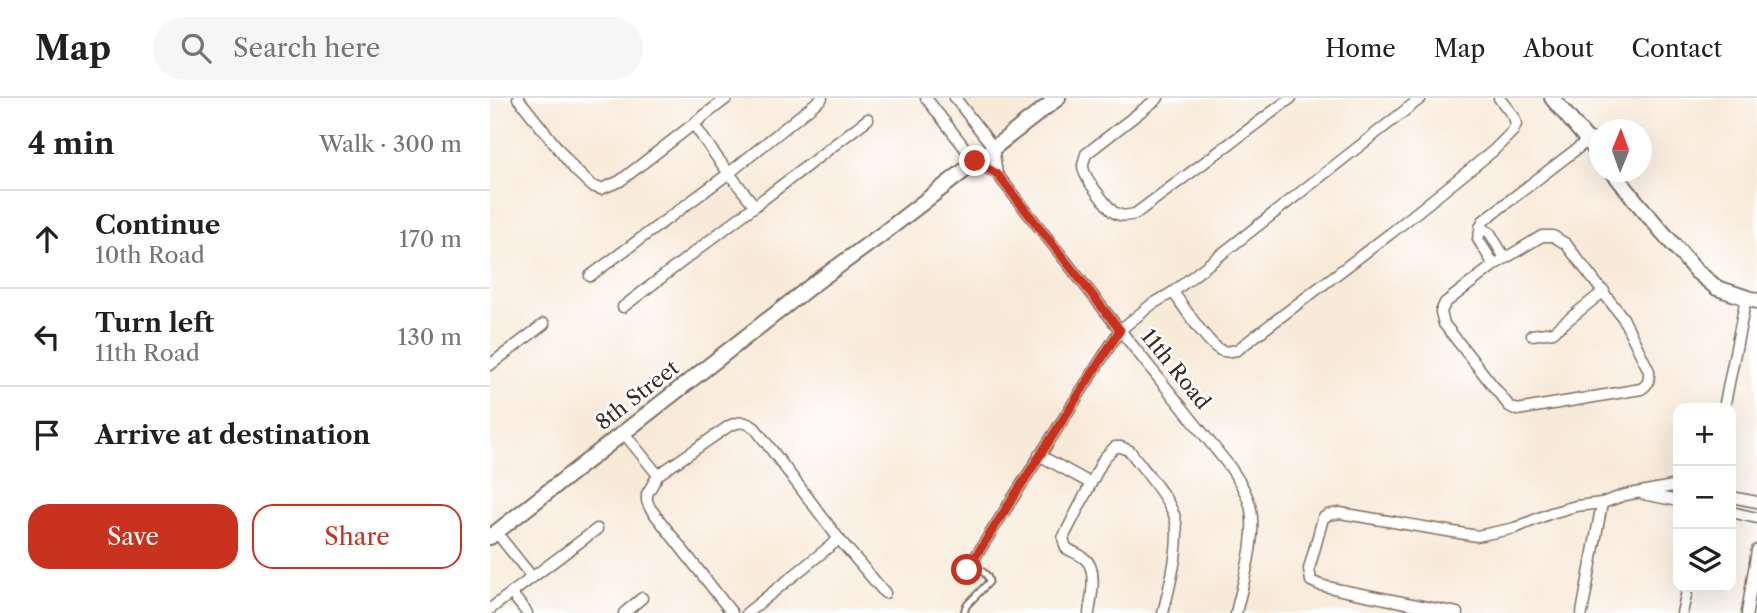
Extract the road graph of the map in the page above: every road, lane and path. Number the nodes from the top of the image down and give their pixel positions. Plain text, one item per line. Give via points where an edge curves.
1 (518, 98) edge
2 (727, 98) edge
3 (822, 98) edge
4 (926, 98) edge
5 (956, 98) edge
6 (1043, 98) edge
7 (1058, 98) edge
8 (1158, 98) edge
9 (1291, 98) edge
10 (1421, 98) edge
11 (1499, 98) edge
12 (1552, 98) edge
13 (1561, 98) edge
14 (868, 119) dead end
15 (694, 124) junction
16 (1589, 137) edge
17 (1589, 139) edge
18 (991, 144) junction
19 (1589, 146) edge
20 (973, 158) junction
21 (728, 174) junction
22 (997, 174) junction
23 (1621, 182) edge
24 (755, 206) junction
25 (1480, 228) junction
26 (1505, 258) junction
27 (1494, 265) junction
28 (590, 276) dead end
29 (1604, 291) junction
30 (1173, 292) junction
31 (1751, 300) edge
32 (623, 307) dead end
33 (544, 324) dead end
34 (1120, 330) junction
35 (1532, 335) dead end
36 (490, 366) edge
37 (1725, 403) edge
38 (623, 432) junction
39 (1039, 455) junction
40 (658, 475) junction
41 (1090, 483) junction
42 (1673, 486) edge
43 (1639, 493) junction
44 (1736, 498) edge
45 (1673, 500) edge
46 (1757, 502) edge
47 (1602, 503) junction
48 (1736, 513) edge
49 (1757, 518) edge
50 (597, 529) dead end
51 (493, 535) edge
52 (839, 540) junction
53 (1757, 550) edge
54 (968, 568) joint
55 (532, 577) junction
56 (1687, 592) edge
57 (885, 593) dead end
58 (512, 594) junction
59 (642, 598) dead end
60 (490, 609) edge
61 (527, 613) edge
62 (624, 613) edge
63 (732, 613) edge
64 (747, 613) edge
65 (964, 613) edge
66 (1089, 613) edge
67 (1163, 613) edge
68 (1236, 613) edge
69 (1457, 613) edge
70 (1582, 613) edge
71 (1682, 613) edge
72 (1747, 613) edge

1 - 15 street via 584,180 601,189 620,181
2 - 15 street
3 - 21 street
4 - 20 street
5 - 18 street
6 - 18 street, 8th Street
7 - 18 street, 8th Street
8 - 9 street via 1086,154 1085,174 1116,215 1135,215
10 - 30 street
11 - 30 street via 1516,124 1493,151 1237,350 1217,348
12 - 17 street
13 - 16 street
14 - 24 street
15 - 21 street
18 - 20 street, 8th Street
18 - 22 street, 11th Road
19 - 25 street via 1485,219
20 - 22 street, 11th Road
20 - 38 street, 8th Street via 881,235
21 - 24 street
21 - 28 street
22 - 34 street, 11th Road
23 - 31 street via 1696,271 1717,288
24 - 32 street
25 - 26 street via 1490,233
25 - 27 street via 1478,239
26 - 27 street
26 - 29 street via 1536,238 1553,236 1566,244
27 - 29 street via 1445,303 1442,319 1509,406 1517,410 1647,385 1649,371
29 - 35 street via 1553,332
30 - 34 street
31 - 37 street
33 - 36 street
34 - 39 street
34 - 68 street, 11th Road via 1230,467 1250,503 1251,545
38 - 40 street
38 - 51 street, 8th Street
39 - 41 street
39 - 54 street
40 - 52 street via 729,426 746,422
40 - 63 street via 647,494 650,508
41 - 66 street via 1063,538 1066,548 1091,566
41 - 67 street via 1104,458 1121,447 1130,451 1170,506 1177,535
42 - 43 street
43 - 45 street
43 - 47 street
44 - 46 street
47 - 69 street via 1576,506 1477,536 1340,513 1323,518 1309,569 1311,581
47 - 70 street
48 - 49 street
50 - 55 street
51 - 55 street
52 - 57 street
52 - 64 street
53 - 72 street
54 - 65 lane via 985,573 989,582
55 - 58 street
56 - 71 street
58 - 60 street
58 - 61 street
59 - 62 street

